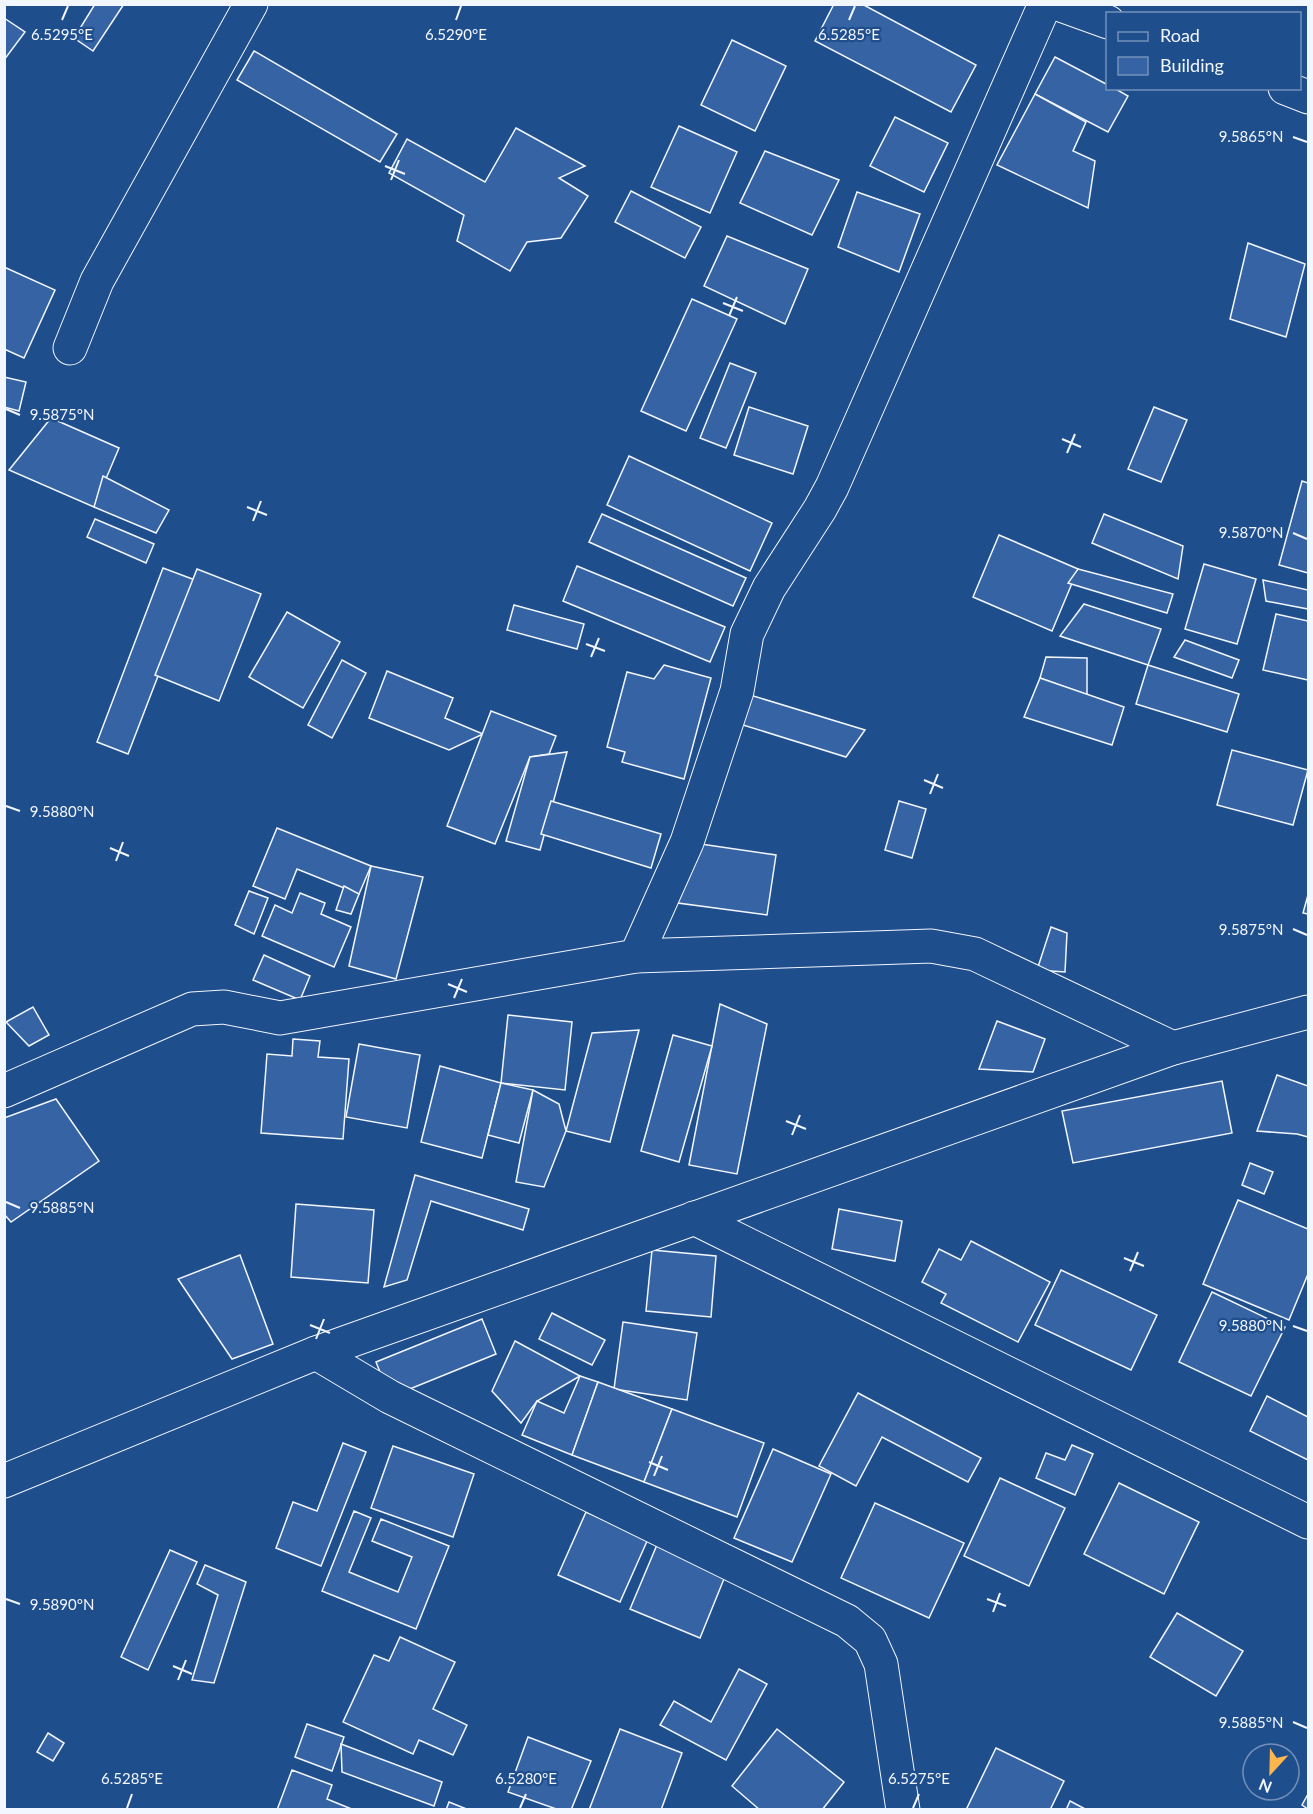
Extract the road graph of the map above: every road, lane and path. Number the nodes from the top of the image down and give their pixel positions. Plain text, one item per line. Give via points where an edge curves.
1 (251, 4) edge
2 (1045, 4) edge
3 (1058, 4) edge
4 (1106, 21) edge
5 (1290, 90) edge
6 (1308, 98) edge
7 (70, 348) dead end
8 (636, 956) junction
9 (1308, 1012) edge
10 (1173, 1048) junction
11 (4, 1091) edge
12 (694, 1218) junction
13 (316, 1353) junction
14 (4, 1481) edge
15 (1308, 1522) edge
16 (903, 1809) edge

1 - 7 street via 97,281
2 - 8 street via 832,487 769,588 747,634 737,690 687,842
3 - 4 street
5 - 6 street
8 - 10 street via 931,946 975,954
8 - 11 street via 280,1018 224,1007 192,1009
9 - 10 street
10 - 12 street
12 - 13 street
12 - 15 street
13 - 14 street
13 - 16 street via 390,1397 848,1621 870,1640 881,1664

